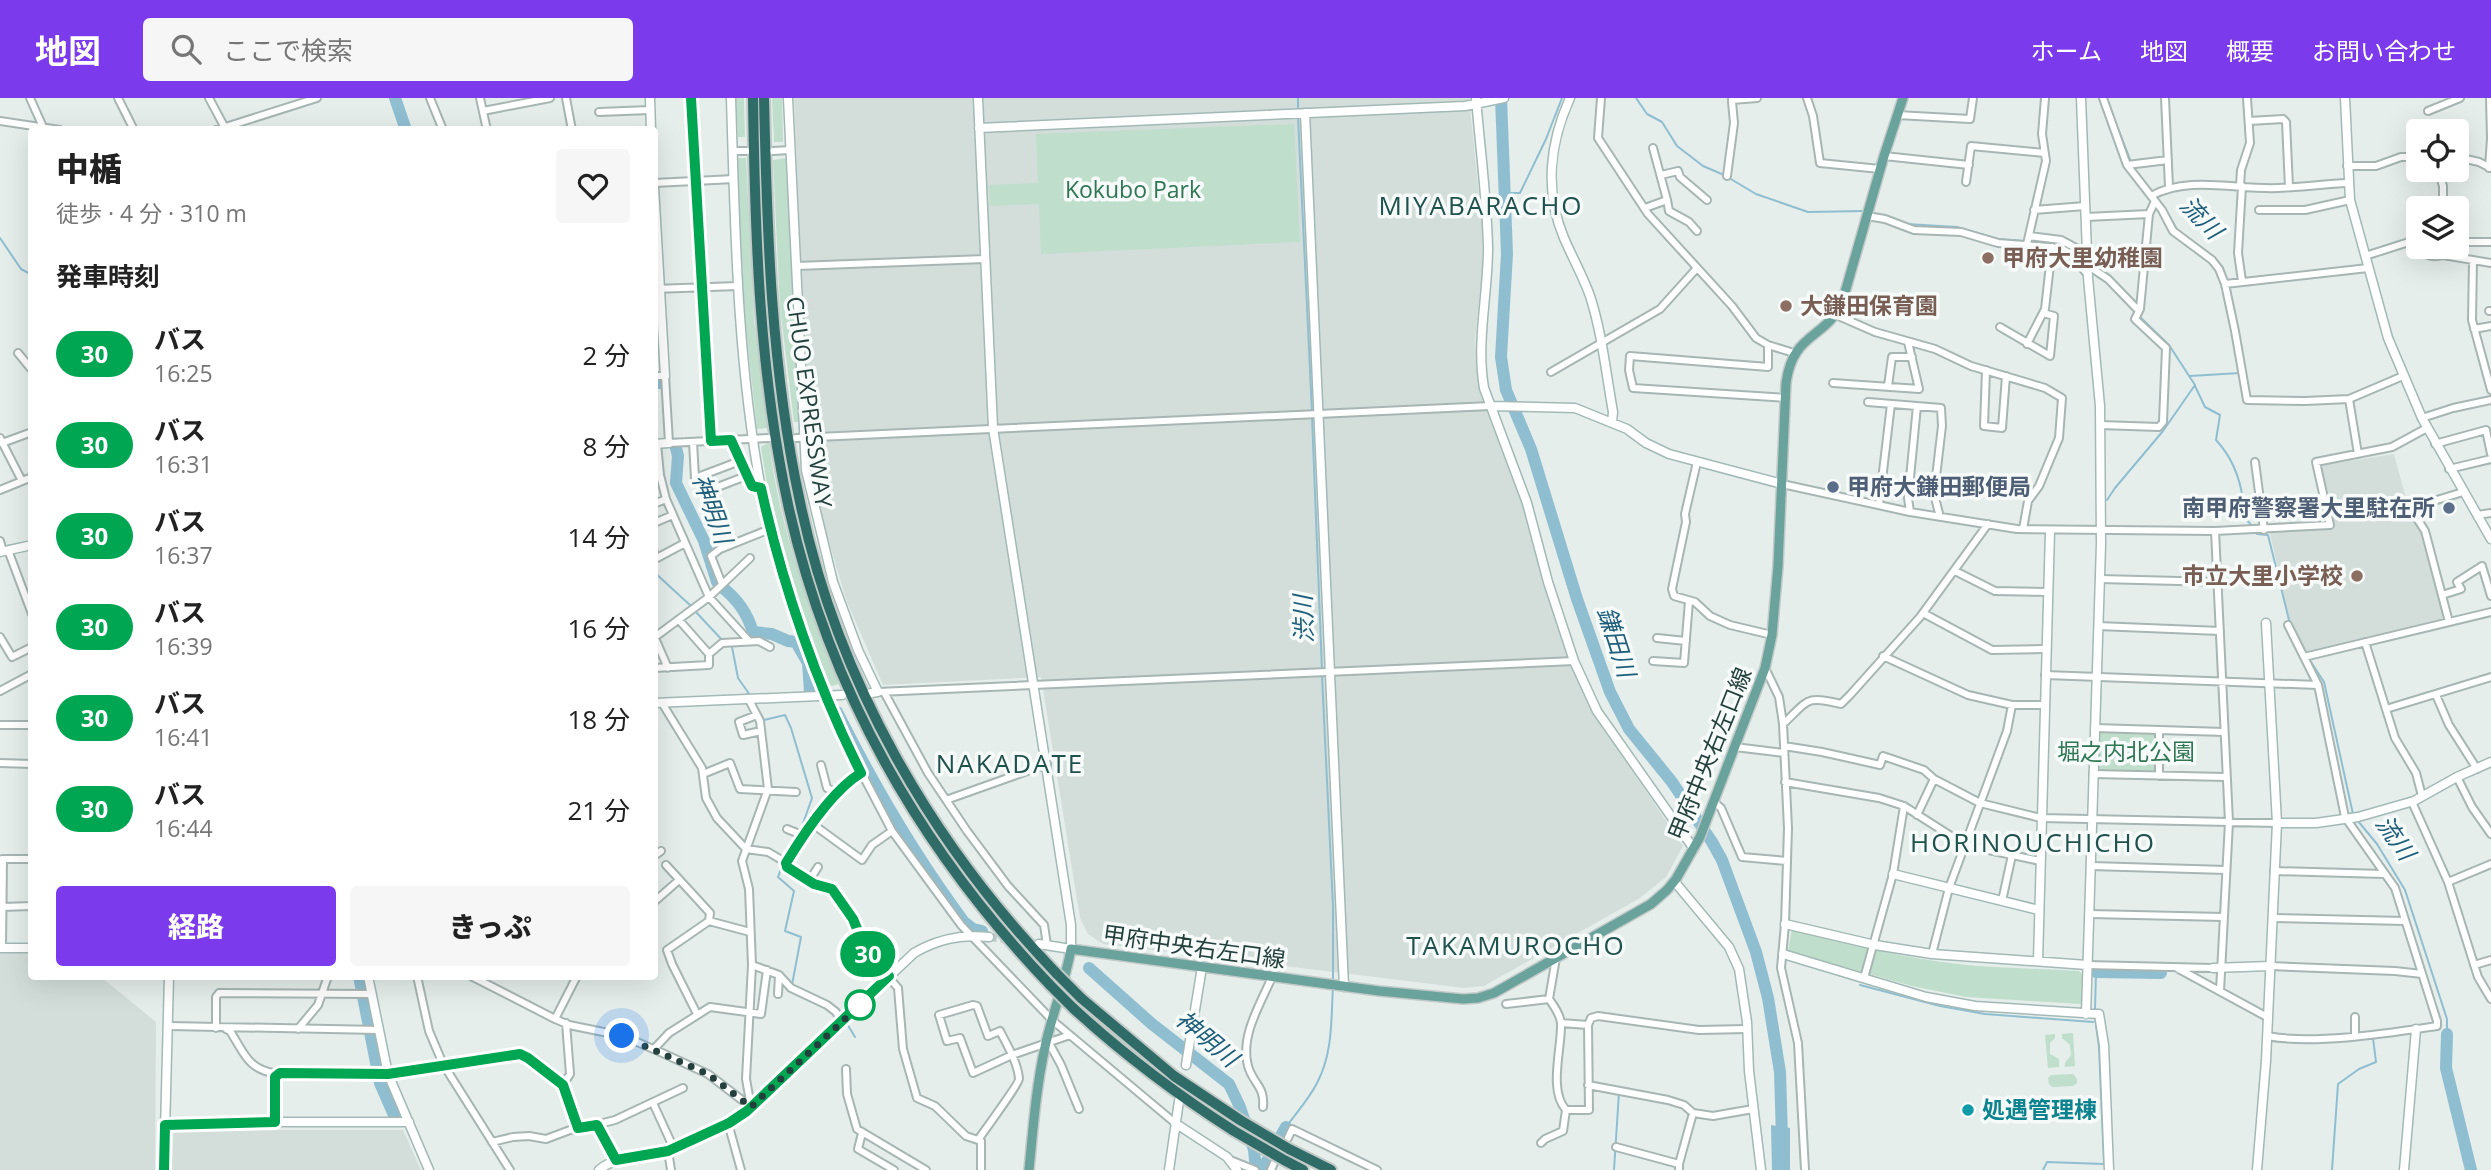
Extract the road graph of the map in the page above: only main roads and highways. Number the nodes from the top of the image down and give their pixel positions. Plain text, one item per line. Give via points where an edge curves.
1 (753, 98) edge
2 (764, 98) edge
3 (1903, 98) edge
4 (1276, 1164) edge
5 (1029, 1170) edge
6 (1303, 1170) edge
7 (1331, 1170) edge

1 - 4 highway, CHUO EXPRESSWAY, bridge via 757,260 768,384 789,508 816,606 872,740 911,809 963,885 1050,985 1167,1087
2 - 7 highway, CHUO EXPRESSWAY, bridge via 769,259 780,383 800,505 842,643 879,726 948,843 996,906 1081,998 1185,1084
3 - 5 main road, 甲府中央右左口線 via 1847,290 1836,315 1794,353 1787,374 1772,635 1765,668 1700,838 1674,881 1651,904 1494,993 1473,999 1342,987 1071,949 1036,1100
4 - 6 highway, CHUO EXPRESSWAY

